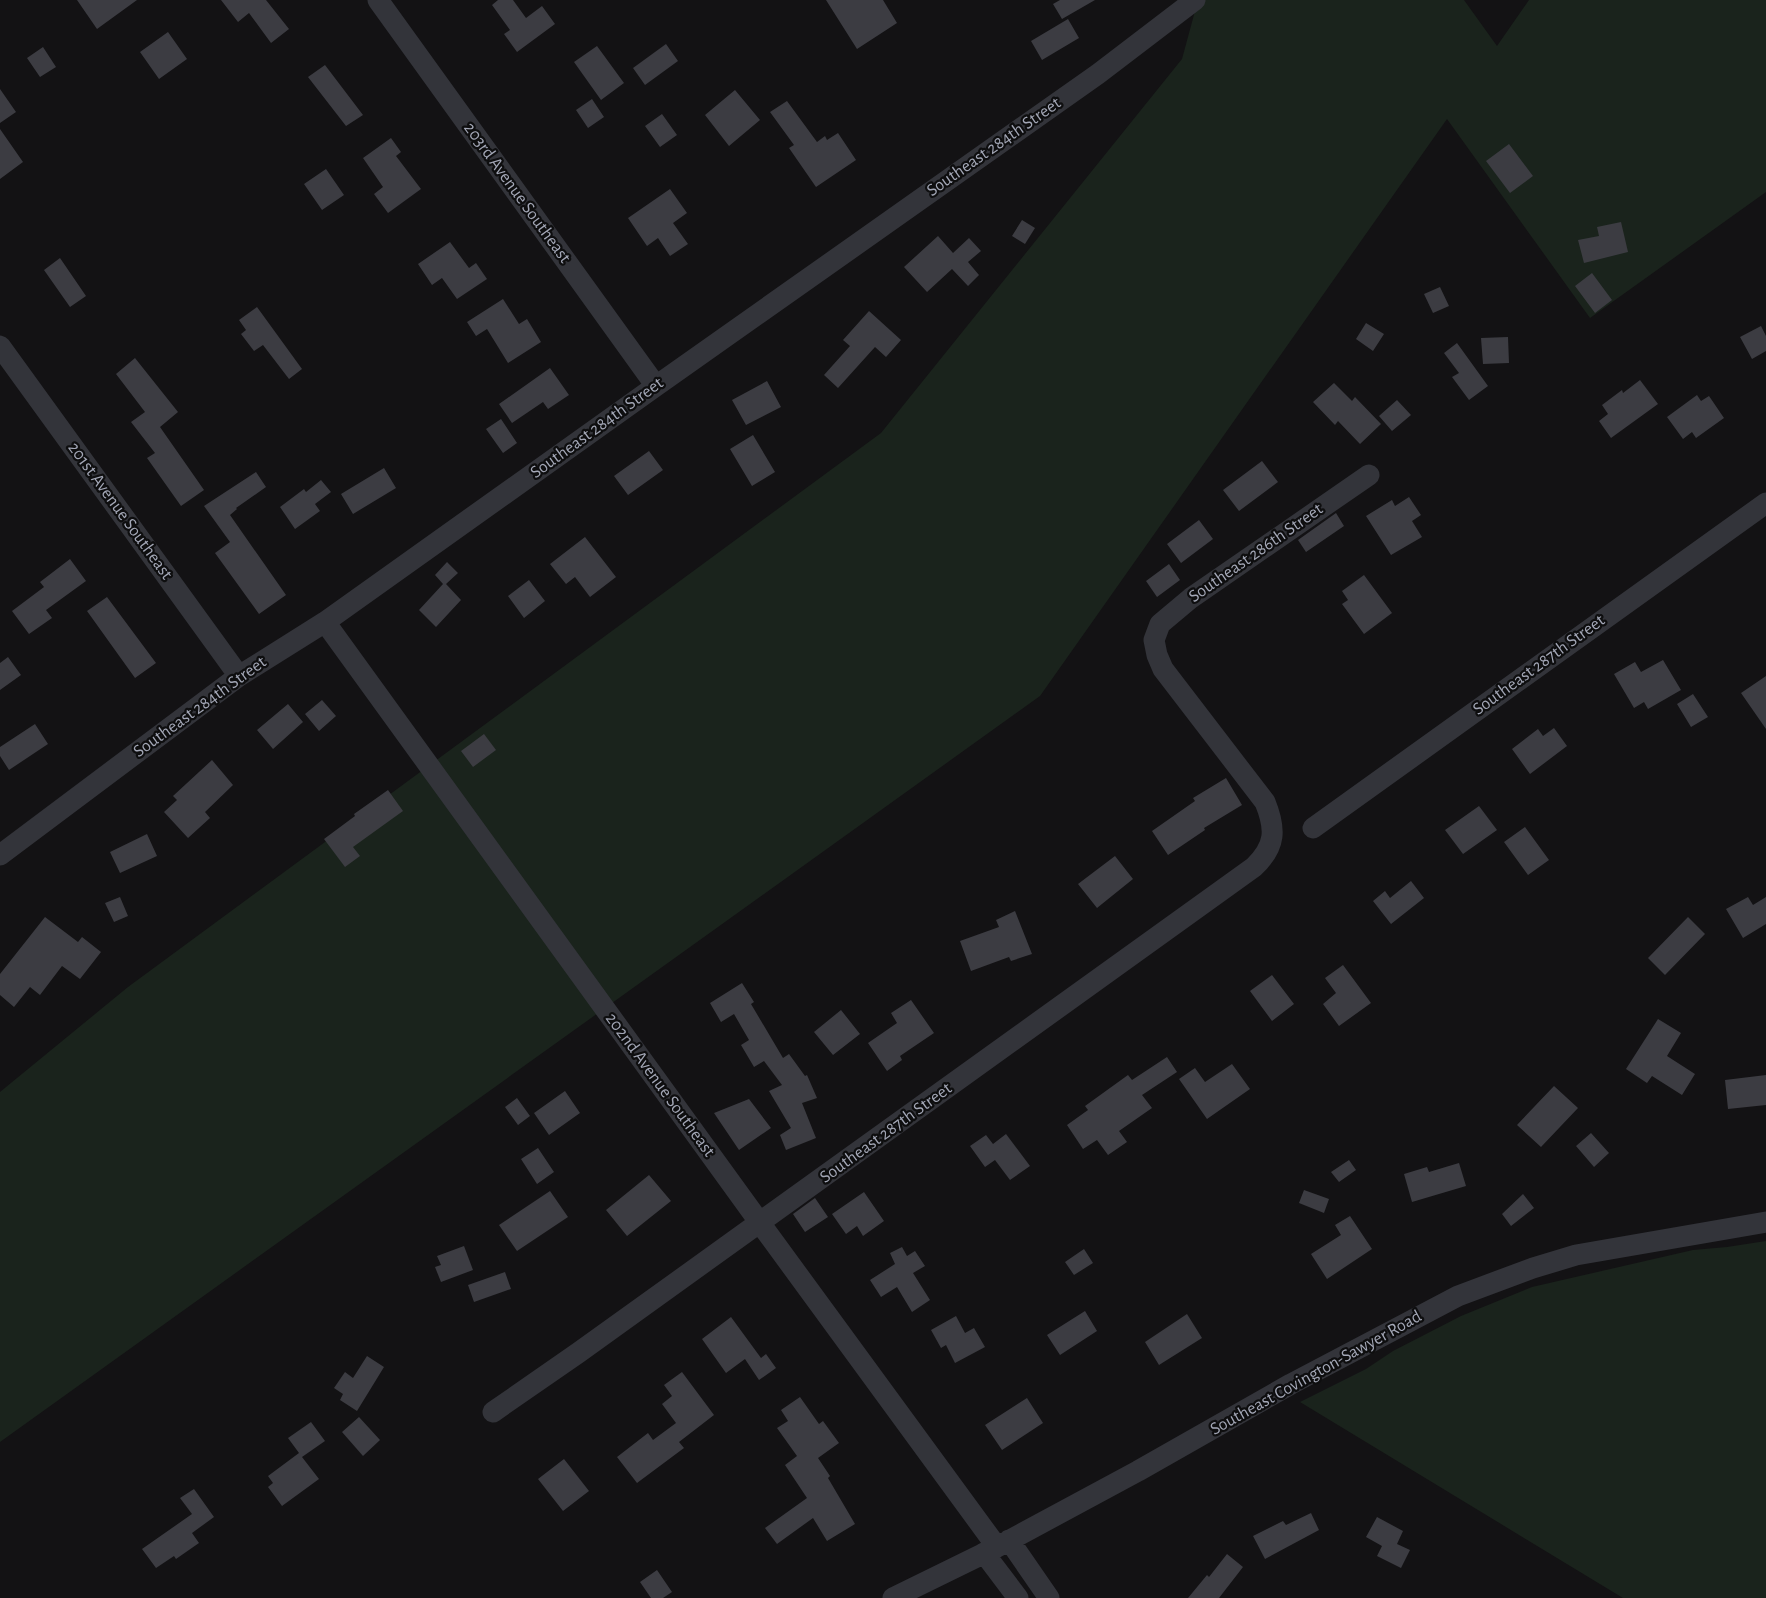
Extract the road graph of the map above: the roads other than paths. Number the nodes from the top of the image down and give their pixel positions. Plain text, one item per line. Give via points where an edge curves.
1 (378, 0) edge
2 (1195, 0) edge
3 (0, 346) edge
4 (656, 386) junction
5 (1369, 475) dead end
6 (1766, 503) edge
7 (325, 622) junction
8 (239, 676) junction
9 (1313, 828) dead end
10 (1270, 846) joint
11 (0, 855) edge
12 (1766, 1222) edge
13 (760, 1223) junction
14 (494, 1412) dead end
15 (997, 1546) junction
16 (893, 1598) edge
17 (1018, 1598) edge
18 (1048, 1598) edge

1 - 4 street, 203rd Avenue Southeast
2 - 4 street, Southeast 284th Street via 1089,81
3 - 8 street, 201st Avenue Southeast
4 - 7 street, Southeast 284th Street
5 - 10 street, Southeast 286th Street via 1191,598 1160,624 1154,640 1163,669 1264,802 1271,818
6 - 9 street, Southeast 287th Street
7 - 8 street, Southeast 284th Street
7 - 13 street, 202nd Avenue Southeast
8 - 11 street, Southeast 284th Street
10 - 13 street, Southeast 287th Street via 1254,867
12 - 15 street, Southeast Covington-Sawyer Road via 1576,1255 1458,1296
13 - 14 street, Southeast 287th Street
13 - 15 street, 202nd Avenue Southeast
15 - 16 street, Southeast Covington-Sawyer Road
15 - 17 street, 202nd Avenue Southeast
15 - 18 street, 202nd Avenue Southeast

